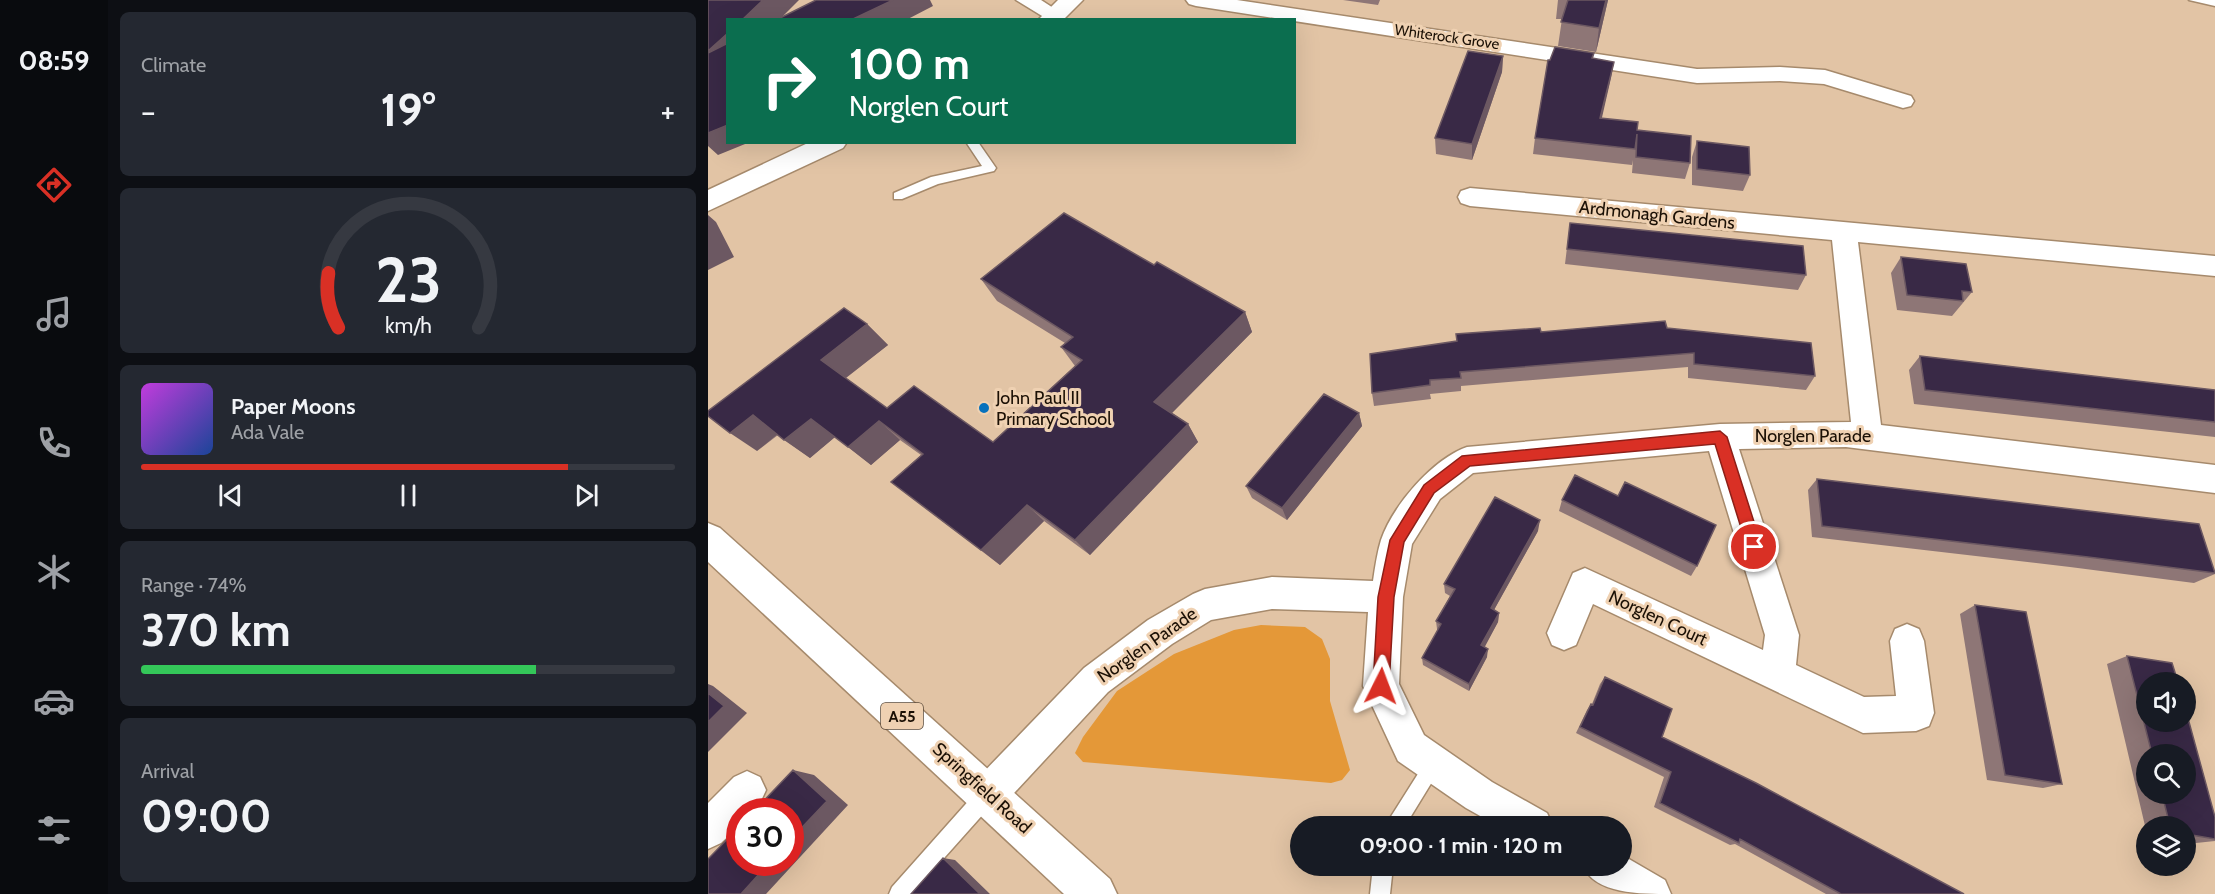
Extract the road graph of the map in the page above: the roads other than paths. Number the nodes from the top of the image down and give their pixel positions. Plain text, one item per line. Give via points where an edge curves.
1 (1026, 0) edge
2 (1072, 0) edge
3 (2194, 0) edge
4 (1204, 1) edge
5 (2215, 3) edge
6 (1052, 17) edge
7 (1192, 18) edge
8 (1903, 101) dead end
9 (830, 144) edge
10 (973, 144) edge
11 (898, 196) dead end
12 (1470, 197) dead end
13 (708, 201) edge
14 (1844, 233) junction
15 (2215, 266) edge
16 (1868, 435) junction
17 (1720, 437) junction
18 (2215, 479) edge
19 (708, 539) edge
20 (1386, 597) junction
21 (1564, 633) dead end
22 (1906, 641) dead end
23 (1778, 673) junction
24 (1434, 764) junction
25 (747, 790) dead end
26 (990, 793) junction
27 (1400, 816) edge
28 (1516, 816) edge
29 (708, 830) edge
30 (1382, 876) edge
31 (1620, 876) edge
32 (899, 894) edge
33 (1095, 894) edge
34 (1380, 894) edge
35 (1651, 894) edge

1 - 6 street
2 - 6 main road
3 - 5 lane
4 - 7 street
4 - 8 street, Whiterock Grove via 1697,76 1825,77
9 - 13 main road
10 - 11 lane via 990,168 936,180
12 - 14 street, Ardmonagh Gardens
14 - 15 street, Ardmonagh Gardens
14 - 16 street
16 - 17 street, Norglen Parade
16 - 18 street, Norglen Parade
17 - 20 street, Norglen Parade via 1467,460 1429,489 1397,540
17 - 23 street via 1782,635
19 - 26 main road, Springfield Road / A55
20 - 24 street, Norglen Parade via 1381,686 1410,748
20 - 26 street, Norglen Parade via 1272,593 1205,605 1160,632 1096,680
21 - 23 street, Norglen Court via 1586,584
22 - 23 street, Norglen Court via 1916,713 1863,715
24 - 27 lane
24 - 28 street, Norglen Parade
25 - 29 street
26 - 32 lane
26 - 33 main road, Springfield Road / A55
30 - 34 lane
31 - 35 street

